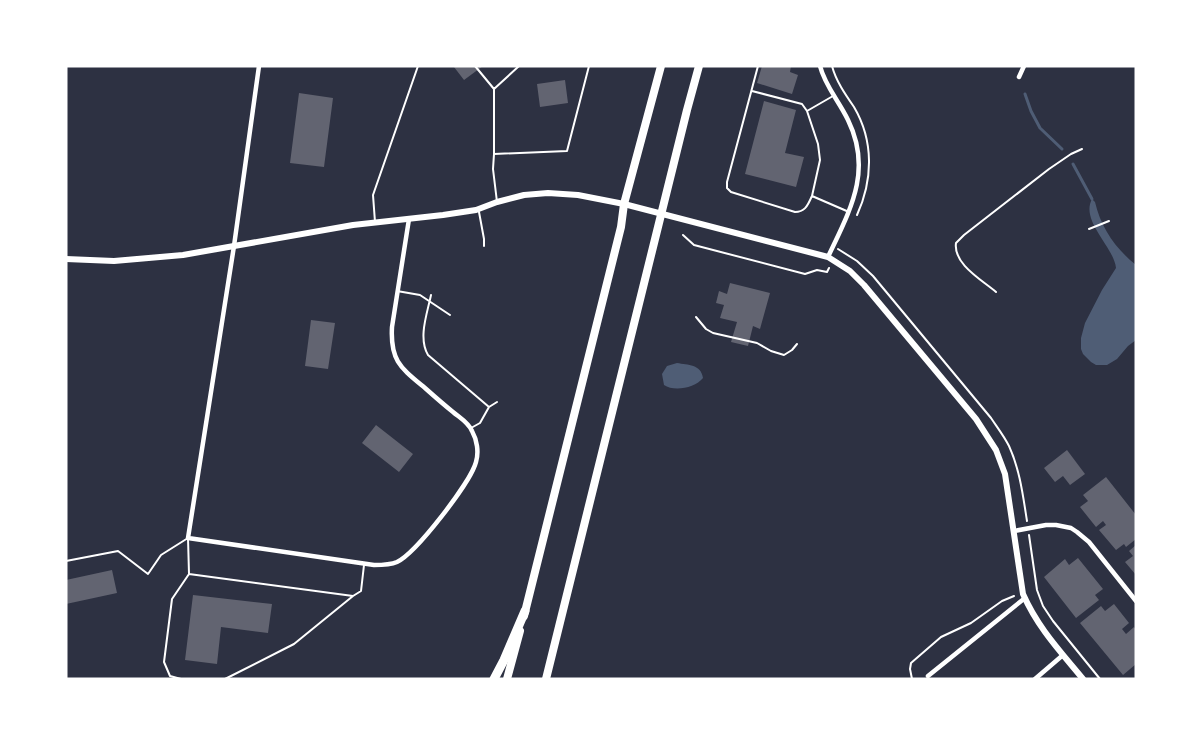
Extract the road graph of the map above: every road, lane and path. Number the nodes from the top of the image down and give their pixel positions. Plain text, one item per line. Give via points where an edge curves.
1 (259, 66) edge
2 (418, 66) edge
3 (475, 66) edge
4 (519, 66) edge
5 (589, 66) edge
6 (661, 66) edge
7 (699, 66) edge
8 (758, 66) edge
9 (820, 66) edge
10 (1024, 66) edge
11 (1018, 77) dead end
12 (494, 89) junction
13 (751, 91) junction
14 (833, 96) junction
15 (807, 111) junction
16 (1082, 149) dead end
17 (494, 154) junction
18 (812, 196) junction
19 (497, 201) junction
20 (624, 204) junction
21 (479, 209) junction
22 (849, 212) junction
23 (662, 214) junction
24 (409, 219) junction
25 (1109, 221) dead end
26 (375, 222) junction
27 (1089, 229) dead end
28 (683, 235) dead end
29 (234, 246) junction
30 (484, 246) dead end
31 (831, 258) junction
32 (66, 259) edge
33 (398, 291) junction
34 (996, 292) dead end
35 (431, 295) dead end
36 (429, 302) junction
37 (450, 315) dead end
38 (696, 317) dead end
39 (797, 344) dead end
40 (497, 402) dead end
41 (489, 407) junction
42 (471, 428) junction
43 (1014, 531) junction
44 (188, 538) junction
45 (66, 561) edge
46 (364, 563) junction
47 (189, 574) junction
48 (353, 596) junction
49 (1024, 596) junction
50 (1136, 601) edge
51 (525, 611) junction
52 (1063, 655) junction
53 (928, 676) dead end
54 (181, 679) edge
55 (225, 679) edge
56 (494, 679) edge
57 (507, 679) edge
58 (546, 679) edge
59 (912, 679) edge
60 (1035, 679) edge
61 (1083, 679) edge
62 (1100, 679) edge

1 - 29 street
2 - 26 lane via 373,195
3 - 12 lane
4 - 12 lane
5 - 17 lane via 567,151
6 - 20 highway
7 - 23 highway
8 - 13 lane
9 - 14 street
10 - 11 street
12 - 17 lane
13 - 15 lane via 802,104
13 - 18 lane via 727,188 795,212 806,208
14 - 15 lane
14 - 22 street via 849,122 858,158 859,178
15 - 18 lane via 820,160
16 - 34 path via 1048,169 956,243 960,261
17 - 19 lane
18 - 22 lane
19 - 20 street via 548,193
19 - 21 street
20 - 23 street
20 - 51 highway
21 - 24 street
21 - 30 lane
22 - 31 street
23 - 31 street
23 - 58 highway
24 - 26 street
24 - 33 street
25 - 27 path
26 - 29 street
28 - 31 path via 694,245 806,274 826,272
29 - 32 street via 145,259
29 - 44 street
31 - 43 street via 871,292 987,434 1005,474
33 - 36 lane via 420,295
33 - 42 street via 391,342 395,356 402,369
35 - 36 lane
36 - 37 lane
36 - 41 lane via 424,348
38 - 39 lane via 713,333 758,343 779,354 788,353
40 - 41 lane
41 - 42 lane via 480,423
42 - 46 street via 476,439 476,464 438,521 396,562
43 - 49 street
43 - 50 street via 1046,525 1071,528 1089,542
44 - 45 lane via 161,555 148,574 118,551
44 - 46 street
44 - 47 lane
46 - 48 lane via 361,591
47 - 48 lane
47 - 54 lane via 172,599 164,662 170,676
48 - 55 lane via 294,644
49 - 52 street via 1035,619
49 - 53 street
49 - 59 path via 1007,598 978,620 941,638 911,663
49 - 62 path via 1037,590 1047,613
51 - 56 highway
51 - 57 highway
52 - 60 street
52 - 61 street

